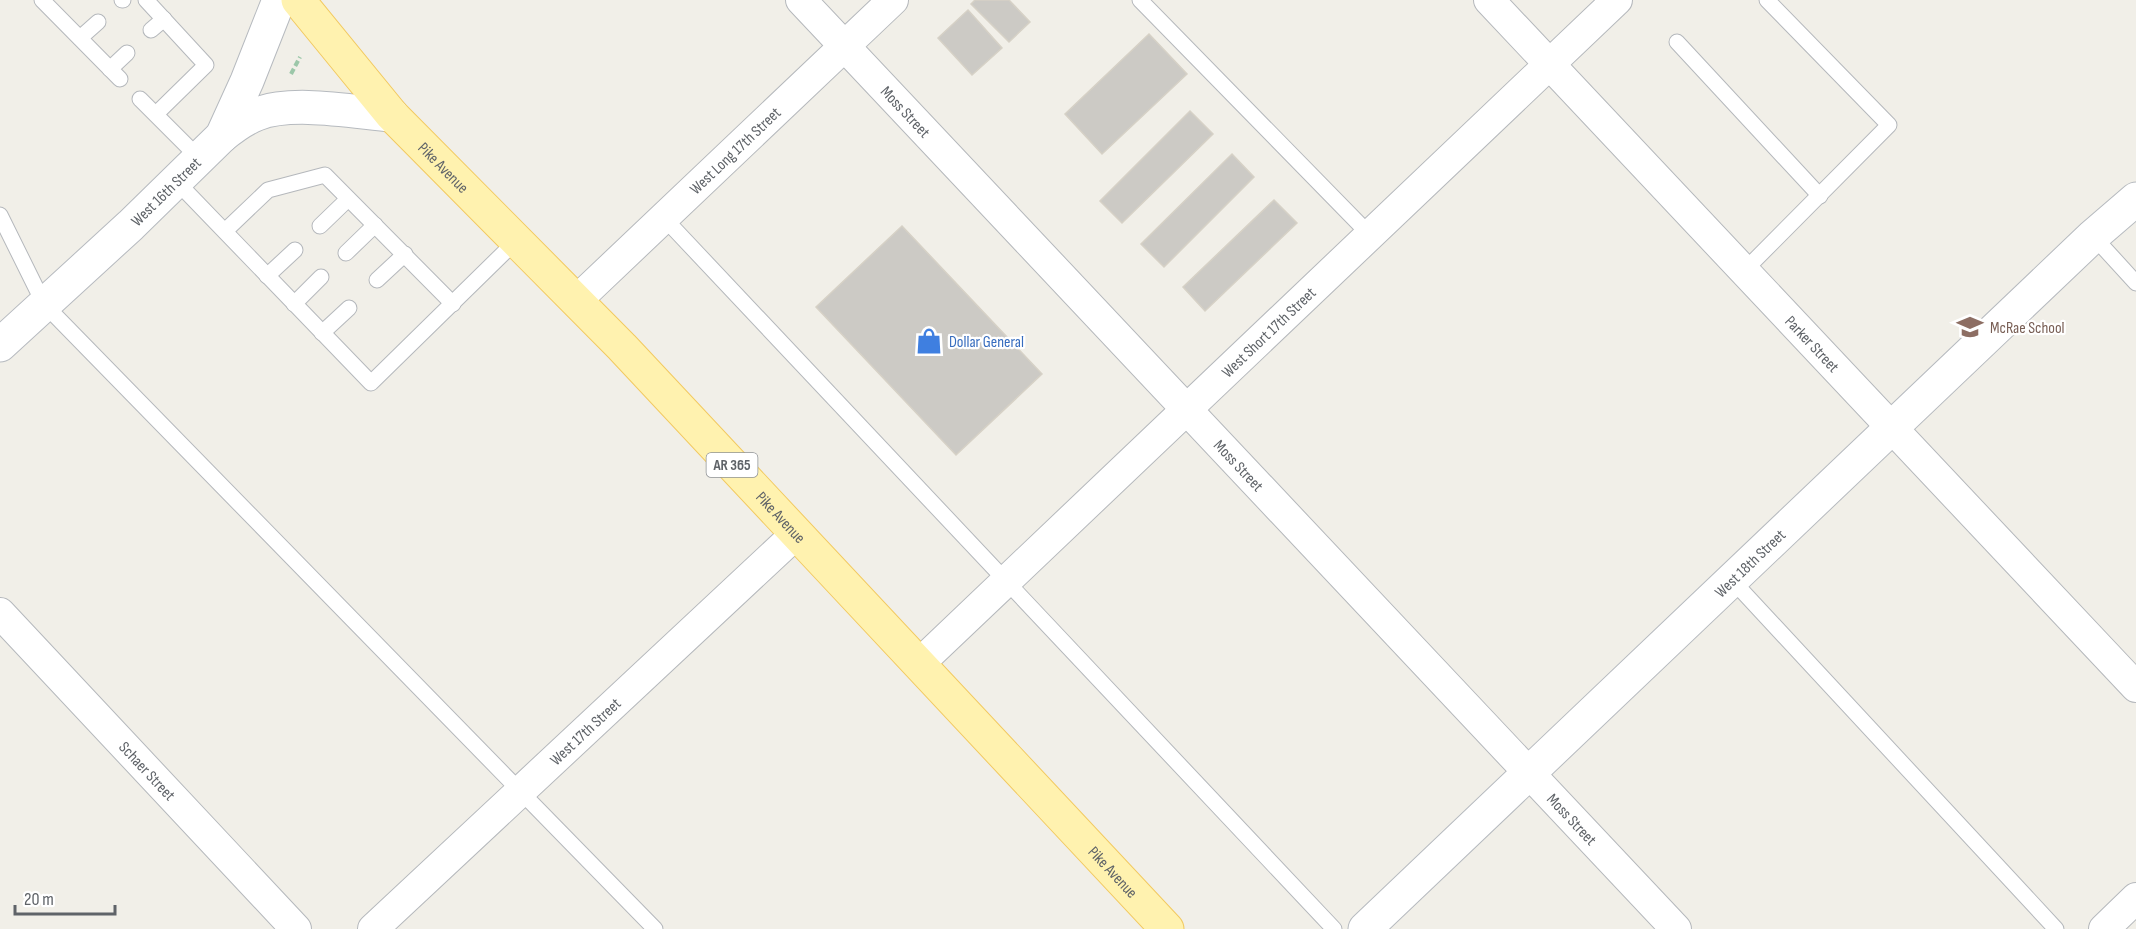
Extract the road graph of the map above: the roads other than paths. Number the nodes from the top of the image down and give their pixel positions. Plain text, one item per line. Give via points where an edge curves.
1 (146, 0) edge
2 (279, 0) edge
3 (298, 0) edge
4 (801, 0) edge
5 (892, 0) edge
6 (1140, 0) edge
7 (1489, 0) edge
8 (1617, 0) edge
9 (1767, 0) edge
10 (48, 2) edge
11 (164, 19) junction
12 (98, 22) dead end
13 (152, 30) dead end
14 (80, 38) junction
15 (1677, 42) dead end
16 (844, 46) junction
17 (128, 53) dead end
18 (1550, 64) junction
19 (140, 99) dead end
20 (156, 114) junction
21 (392, 115) junction
22 (211, 147) junction
23 (176, 181) junction
24 (1820, 196) junction
25 (348, 199) junction
26 (2136, 199) edge
27 (0, 215) edge
28 (664, 218) junction
29 (375, 225) junction
30 (320, 226) dead end
31 (225, 231) junction
32 (1370, 235) junction
33 (2093, 236) junction
34 (517, 240) junction
35 (295, 250) dead end
36 (346, 253) dead end
37 (405, 254) junction
38 (1744, 271) junction
39 (267, 276) junction
40 (321, 277) dead end
41 (377, 280) dead end
42 (2136, 283) edge
43 (576, 301) junction
44 (44, 304) junction
45 (294, 304) junction
46 (453, 304) junction
47 (349, 308) dead end
48 (322, 333) junction
49 (0, 345) edge
50 (1187, 409) junction
51 (1892, 428) junction
52 (796, 533) junction
53 (1732, 580) junction
54 (1006, 581) junction
55 (0, 613) edge
56 (919, 664) junction
57 (2136, 687) edge
58 (1529, 773) junction
59 (520, 791) junction
60 (2136, 898) edge
61 (296, 929) edge
62 (373, 929) edge
63 (655, 929) edge
64 (1167, 929) edge
65 (1334, 929) edge
66 (1365, 929) edge
67 (1676, 929) edge
68 (2056, 929) edge
69 (2104, 929) edge

1 - 11 lane
2 - 22 street, West 16th Street via 247,81
3 - 21 main road, Pike Avenue / AR 365
4 - 16 street, Moss Street
5 - 16 street, West Long 17th Street
6 - 32 lane
7 - 18 street, Parker Street
8 - 18 street, West Short 17th Street
9 - 24 lane via 1889,125
10 - 14 lane
11 - 13 lane
11 - 20 lane via 207,65
12 - 14 lane
14 - 17 lane via 115,74
15 - 24 lane
16 - 28 street, West Long 17th Street
16 - 50 street, Moss Street
18 - 32 street, West Short 17th Street
18 - 38 street, Parker Street
19 - 20 lane
20 - 22 lane
21 - 22 street via 302,107 269,110 243,121
21 - 34 main road, Pike Avenue / AR 365
22 - 23 street, West 16th Street
23 - 31 lane
23 - 44 street, West 16th Street
24 - 38 lane
25 - 29 lane
25 - 30 lane
25 - 31 lane via 325,175 268,190
26 - 33 street, West 18th Street
27 - 44 lane
28 - 43 street, West Long 17th Street
28 - 54 lane
29 - 36 lane
29 - 37 lane
31 - 39 lane
32 - 50 street, West Short 17th Street
33 - 42 lane
33 - 51 street, West 18th Street
34 - 43 main road, Pike Avenue / AR 365
34 - 46 lane
35 - 39 lane
37 - 41 lane
37 - 46 lane
38 - 51 street, Parker Street
39 - 45 lane
40 - 45 lane
43 - 52 main road, Pike Avenue / AR 365
44 - 49 street, West 16th Street
44 - 59 lane
45 - 48 lane
46 - 48 lane via 371,383
47 - 48 lane
50 - 54 street, West Short 17th Street
50 - 58 street, Moss Street
51 - 53 street, West 18th Street
51 - 57 street, Parker Street
52 - 56 main road, Pike Avenue / AR 365
52 - 59 street, West 17th Street
53 - 58 street, West 18th Street
53 - 68 lane
54 - 56 street, West Short 17th Street
54 - 65 lane
55 - 61 street, Schaer Street
56 - 64 main road, Pike Avenue / AR 365
58 - 66 street, West 18th Street
58 - 67 street, Moss Street
59 - 62 street, West 17th Street
59 - 63 lane
60 - 69 street

